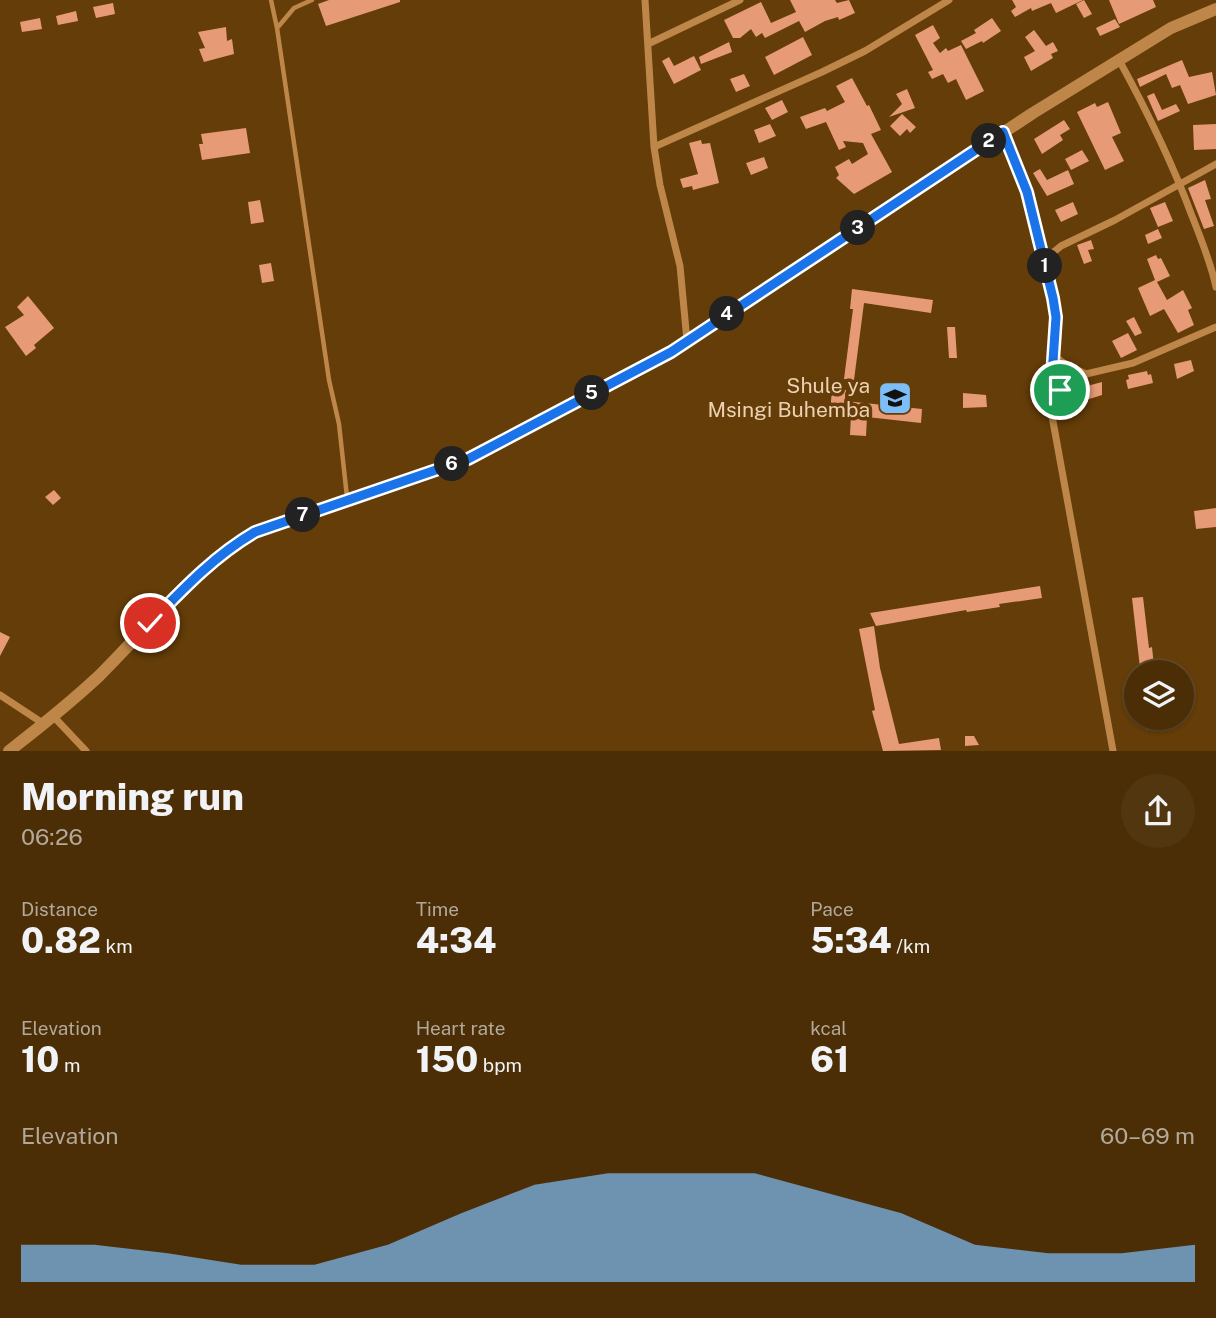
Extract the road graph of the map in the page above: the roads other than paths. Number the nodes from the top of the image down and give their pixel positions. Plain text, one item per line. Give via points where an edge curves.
1 (271, 0) edge
2 (312, 0) edge
3 (645, 0) edge
4 (740, 0) edge
5 (949, 0) edge
6 (1216, 9) edge
7 (278, 28) junction
8 (648, 44) junction
9 (1119, 60) junction
10 (1003, 132) junction
11 (654, 147) junction
12 (1216, 164) edge
13 (1180, 184) junction
14 (1044, 260) junction
15 (1216, 287) edge
16 (1216, 327) edge
17 (687, 341) junction
18 (1053, 355) junction
19 (1086, 374) junction
20 (1050, 405) junction
21 (348, 500) junction
22 (0, 695) edge
23 (49, 720) junction
24 (9, 751) edge
25 (86, 751) edge
26 (1114, 751) edge

1 - 7 lane
2 - 7 lane via 294,8
3 - 8 street
4 - 8 street
5 - 11 street via 833,67
6 - 9 main road via 1171,28
7 - 21 lane
8 - 11 street
9 - 10 main road
9 - 13 street
10 - 14 street via 1027,192
10 - 17 main road
11 - 17 street via 680,265
12 - 13 street
13 - 14 street via 1061,246
13 - 15 street
14 - 18 street via 1056,317
16 - 19 street via 1133,363
17 - 21 main road via 468,459
18 - 19 street
18 - 20 street
19 - 20 street via 1067,383
20 - 26 street
21 - 23 main road via 255,532 231,546
22 - 23 street
23 - 24 main road
23 - 25 street

